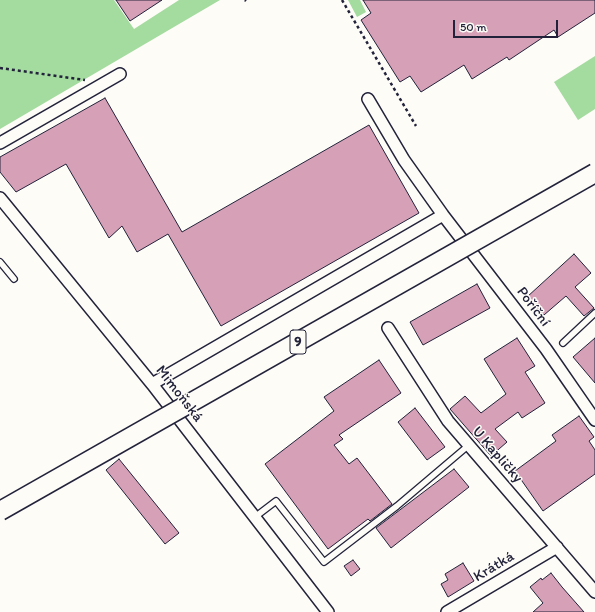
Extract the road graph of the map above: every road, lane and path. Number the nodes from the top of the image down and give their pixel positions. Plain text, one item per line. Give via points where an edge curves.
1 (342, 0) edge
2 (0, 68) edge
3 (120, 74) dead end
4 (92, 80) dead end
5 (368, 99) dead end
6 (416, 126) dead end
7 (0, 143) edge
8 (595, 173) edge
9 (0, 198) edge
10 (443, 215) junction
11 (0, 262) edge
12 (14, 279) dead end
13 (595, 313) edge
14 (388, 328) dead end
15 (563, 342) dead end
16 (152, 384) junction
17 (595, 420) edge
18 (469, 445) junction
19 (0, 511) edge
20 (255, 517) junction
21 (557, 548) junction
22 (595, 592) edge
23 (328, 612) edge
24 (447, 612) edge

1 - 6 path
2 - 4 path
3 - 7 street
5 - 10 street, Poříční via 404,160
8 - 19 main road, 9, bridge
9 - 16 street, Mimoňská
10 - 16 street
10 - 17 street, Poříční via 546,349
11 - 12 lane
13 - 15 lane
14 - 18 street, U Kapličky via 448,421
16 - 20 street, Mimoňská
18 - 20 lane via 397,506 324,562 276,501
18 - 21 street, U Kapličky
20 - 23 street, Mimoňská
21 - 22 street, U Kapličky
21 - 24 street, Krátká

